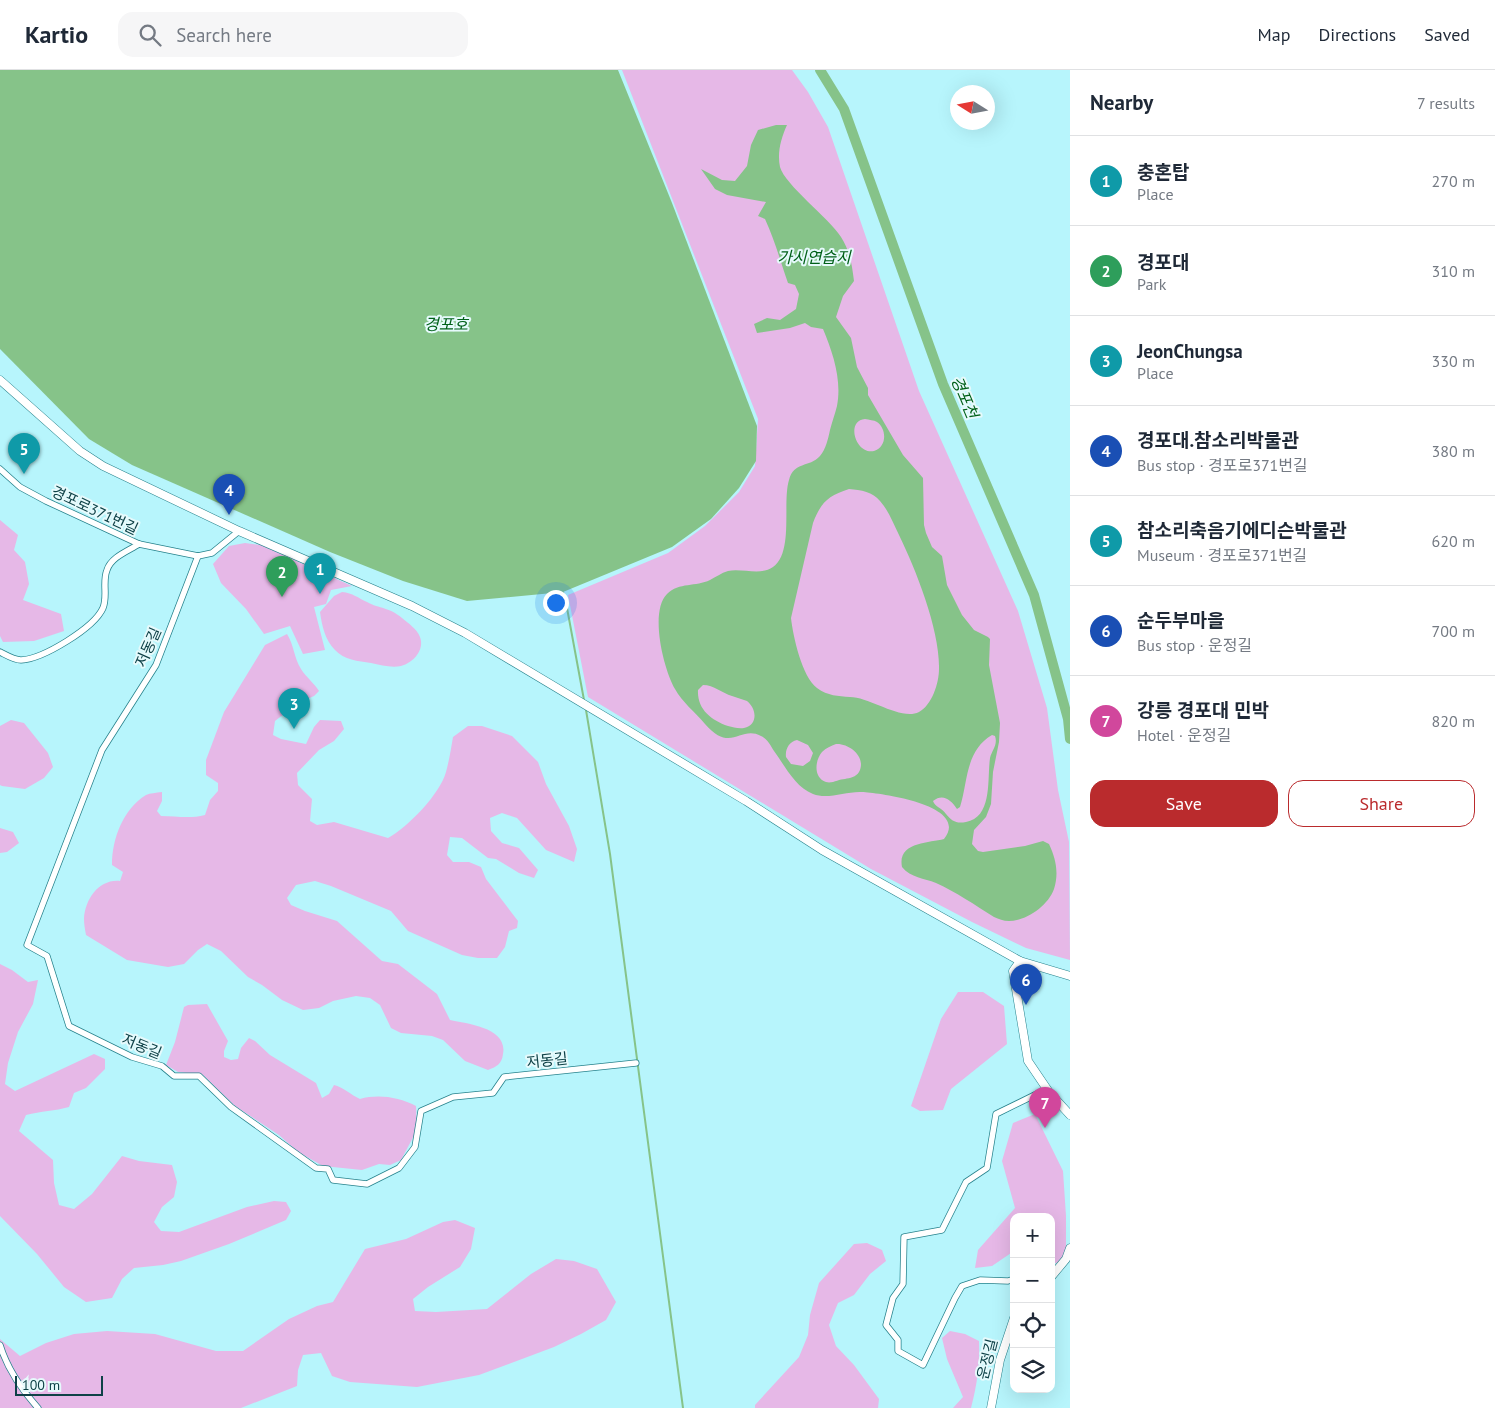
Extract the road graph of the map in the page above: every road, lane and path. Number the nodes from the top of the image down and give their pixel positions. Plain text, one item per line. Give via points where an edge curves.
1 (0, 380) edge
2 (0, 469) edge
3 (240, 531) junction
4 (139, 544) junction
5 (198, 556) junction
6 (0, 652) edge
7 (1020, 960) junction
8 (1070, 976) edge
9 (636, 1063) dead end
10 (1047, 1089) junction
11 (1070, 1115) edge
12 (1070, 1248) edge
13 (1055, 1272) edge
14 (1010, 1280) edge
15 (1010, 1330) edge
16 (0, 1345) edge
17 (38, 1408) edge
18 (991, 1408) edge

1 - 3 street via 80,451 103,466
2 - 4 street, 경포로371번길 via 20,487
3 - 5 street via 212,553
3 - 7 street via 412,606 465,634 746,801 822,850
4 - 5 street, 경포로371번길
4 - 6 street via 113,560 106,570 103,608 76,635 57,649 21,660
5 - 9 street, 저동길 via 156,665 102,750 27,945 47,956 69,1026 132,1057 162,1066 174,1076 199,1076 231,1107 316,1168 328,1169 333,1180 367,1184 399,1168 415,1147 421,1111 429,1107 453,1097 493,1092 504,1078
7 - 8 street
7 - 10 street via 1013,971 1028,1061
10 - 11 street
10 - 14 street via 996,1114 987,1168 966,1182 942,1230 904,1236 903,1284 893,1298 886,1325 898,1340 898,1351 922,1365 962,1286 980,1280
12 - 13 street
15 - 18 street, 운정길 via 1000,1360
16 - 17 street via 23,1392

